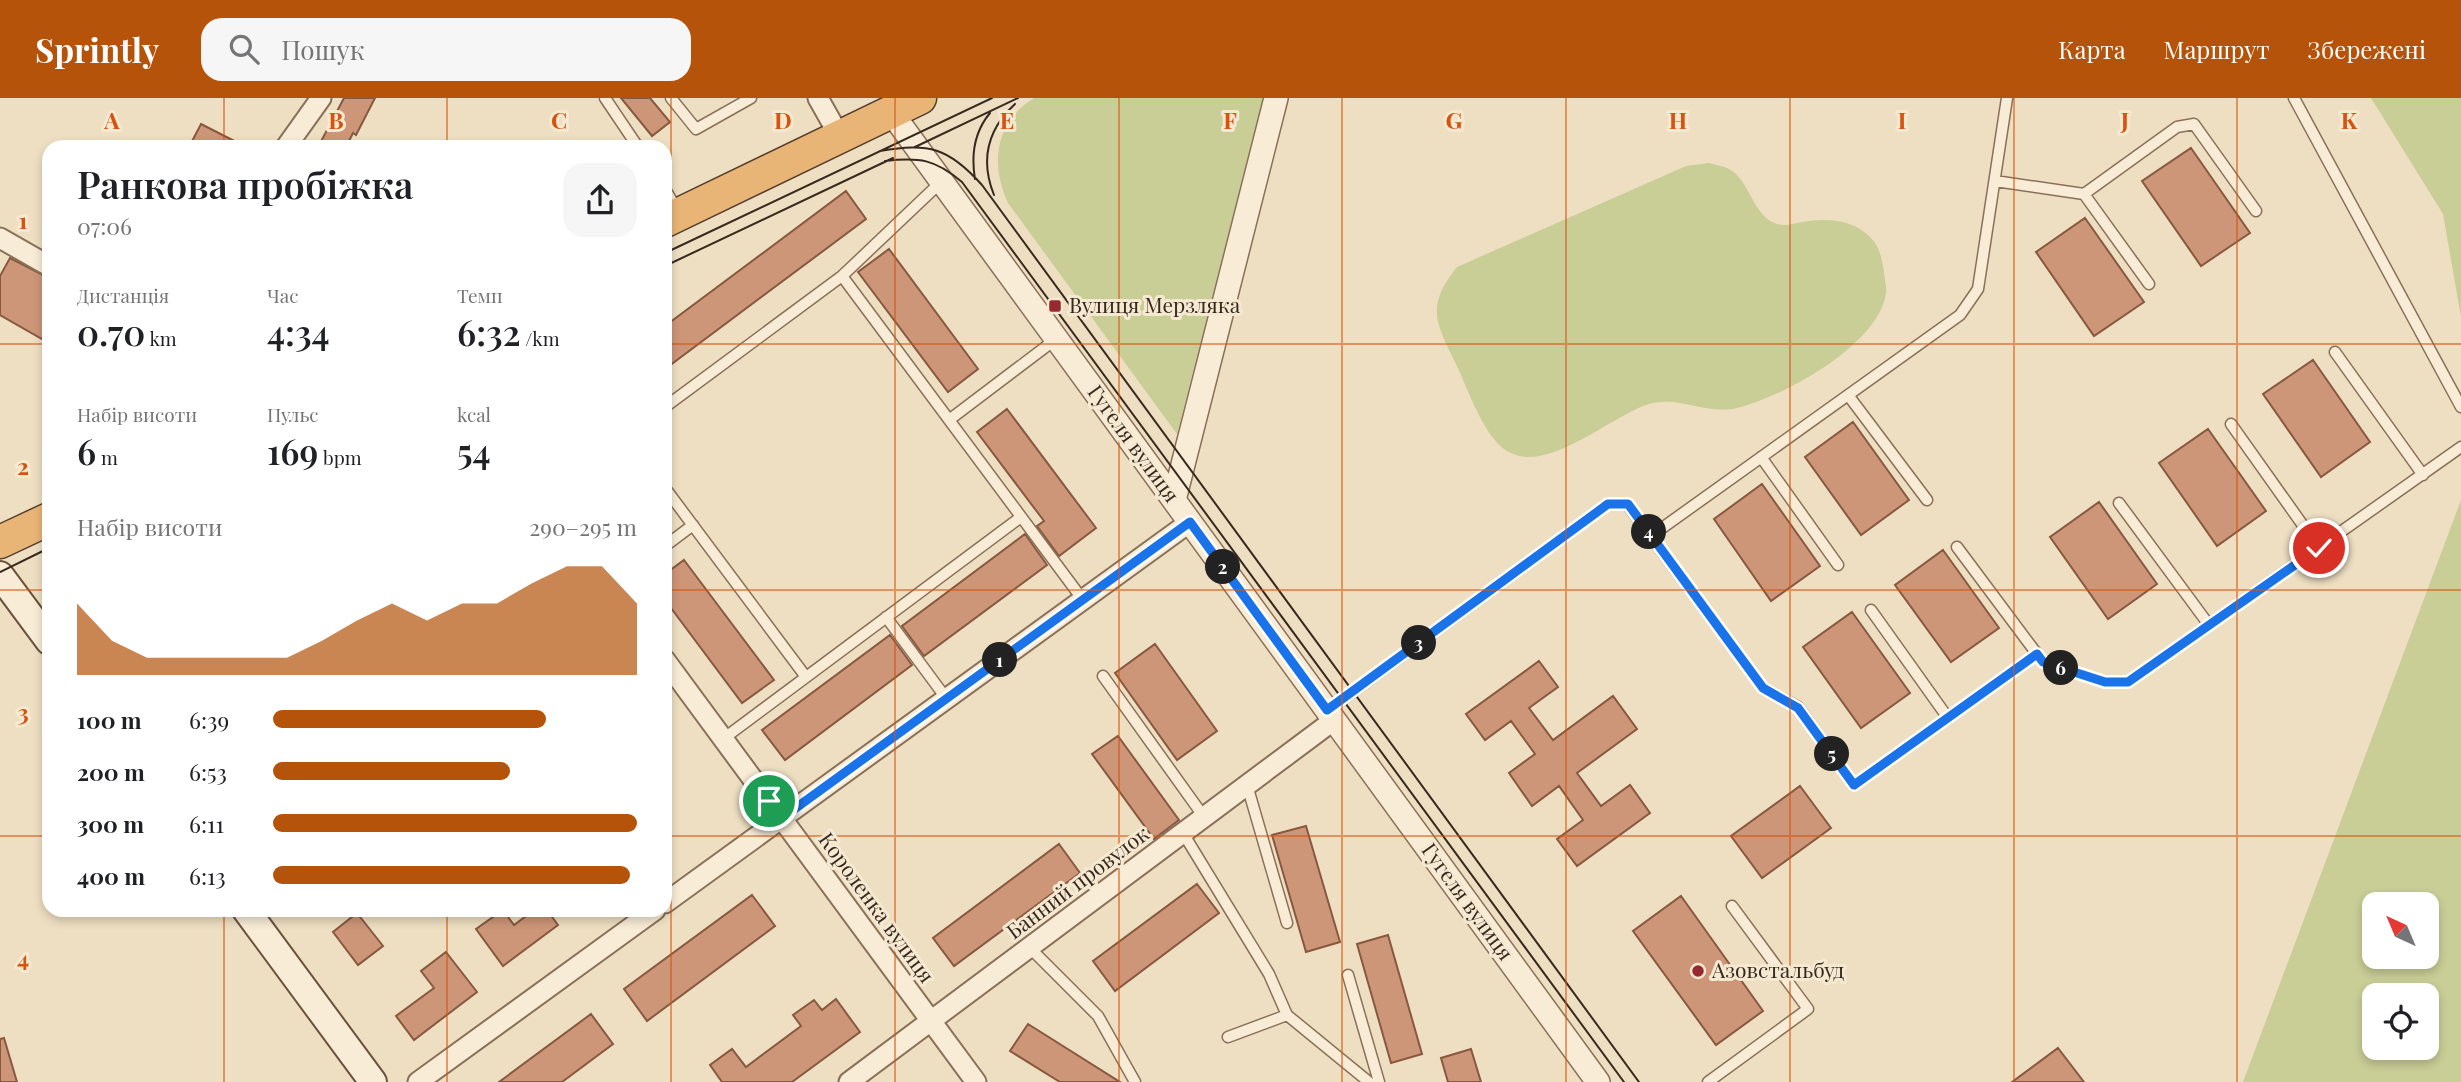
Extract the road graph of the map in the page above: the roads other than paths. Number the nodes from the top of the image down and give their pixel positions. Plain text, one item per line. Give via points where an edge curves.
1 (321, 98) edge
2 (605, 98) edge
3 (671, 98) edge
4 (751, 98) edge
5 (818, 98) edge
6 (920, 98) edge
7 (1276, 98) edge
8 (2007, 98) edge
9 (2294, 98) edge
10 (891, 112) junction
11 (840, 136) junction
12 (291, 140) edge
13 (633, 140) edge
14 (941, 181) junction
15 (1995, 181) junction
16 (2084, 194) junction
17 (672, 207) edge
18 (2256, 211) dead end
19 (0, 239) edge
20 (42, 262) edge
21 (842, 276) junction
22 (2149, 284) dead end
23 (1056, 339) junction
24 (2335, 352) dead end
25 (1848, 395) junction
26 (672, 402) edge
27 (2461, 407) edge
28 (949, 419) junction
29 (2231, 424) dead end
30 (2461, 447) edge
31 (1761, 457) junction
32 (2423, 475) junction
33 (672, 497) edge
34 (1174, 500) junction
35 (1927, 500) dead end
36 (2119, 503) dead end
37 (1021, 517) junction
38 (42, 522) edge
39 (1190, 522) junction
40 (693, 525) junction
41 (1651, 536) junction
42 (672, 541) edge
43 (0, 542) edge
44 (1957, 547) dead end
45 (2319, 548) junction
46 (1838, 565) dead end
47 (3, 586) edge
48 (1083, 600) junction
49 (1871, 610) dead end
50 (886, 617) junction
51 (2209, 625) junction
52 (42, 633) edge
53 (2037, 654) junction
54 (672, 670) edge
55 (1103, 676) dead end
56 (806, 677) junction
57 (946, 698) junction
58 (1331, 715) junction
59 (1948, 718) junction
60 (723, 739) junction
61 (1247, 785) junction
62 (1204, 817) junction
63 (782, 818) junction
64 (1183, 833) junction
65 (672, 897) edge
66 (1732, 906) dead end
67 (251, 917) edge
68 (645, 917) edge
69 (1287, 923) dead end
70 (1029, 947) junction
71 (1348, 975) dead end
72 (1287, 1015) junction
73 (931, 1021) junction
74 (1228, 1037) dead end
75 (373, 1082) edge
76 (418, 1082) edge
77 (849, 1082) edge
78 (976, 1082) edge
79 (1135, 1082) edge
80 (1369, 1082) edge
81 (1379, 1082) edge
82 (1598, 1082) edge
83 (1708, 1082) edge

1 - 12 street
2 - 13 lane
3 - 4 lane via 696,129
5 - 11 street
6 - 10 highway
7 - 34 street
8 - 15 lane
9 - 27 lane
10 - 11 highway
10 - 14 street, Гугеля вулиця
11 - 17 highway
14 - 21 lane
14 - 23 street, Гугеля вулиця
15 - 16 lane
15 - 25 lane via 1978,289 1960,315
16 - 18 lane via 2177,127 2193,124
16 - 22 lane
19 - 20 street
21 - 26 lane
21 - 28 lane
23 - 28 lane
23 - 34 street, Гугеля вулиця
24 - 32 lane
25 - 31 lane
25 - 35 lane
28 - 37 lane
29 - 45 lane
30 - 32 lane
31 - 41 lane
31 - 46 lane
32 - 45 lane
33 - 40 lane
34 - 39 street, Гугеля вулиця
36 - 51 lane
37 - 48 lane
37 - 50 lane
38 - 43 highway
39 - 48 street
39 - 58 street, Гугеля вулиця
40 - 42 lane
40 - 56 lane
41 - 58 lane via 1628,504 1608,504
41 - 59 lane via 1763,688 1798,708 1854,785
44 - 53 lane
45 - 51 lane
47 - 52 main road
48 - 57 street
49 - 59 lane
50 - 56 lane
50 - 57 lane
51 - 53 lane via 2128,682 2105,682 2043,662
53 - 59 lane
54 - 60 street, Короленка вулиця
55 - 62 lane
56 - 60 lane
57 - 63 street
58 - 61 street, Банний провулок
58 - 82 street, Гугеля вулиця
60 - 63 street, Короленка вулиця
61 - 62 street, Банний провулок
61 - 69 lane
62 - 64 street, Банний провулок
63 - 65 street
63 - 73 street, Короленка вулиця
64 - 70 street, Банний провулок
64 - 72 lane via 1269,974
66 - 83 lane via 1808,1009
67 - 75 main road
68 - 76 street
70 - 73 street, Банний провулок
70 - 79 lane via 1098,1016
71 - 81 lane
72 - 74 lane
72 - 80 lane
73 - 77 street, Банний провулок
73 - 78 street, Короленка вулиця

